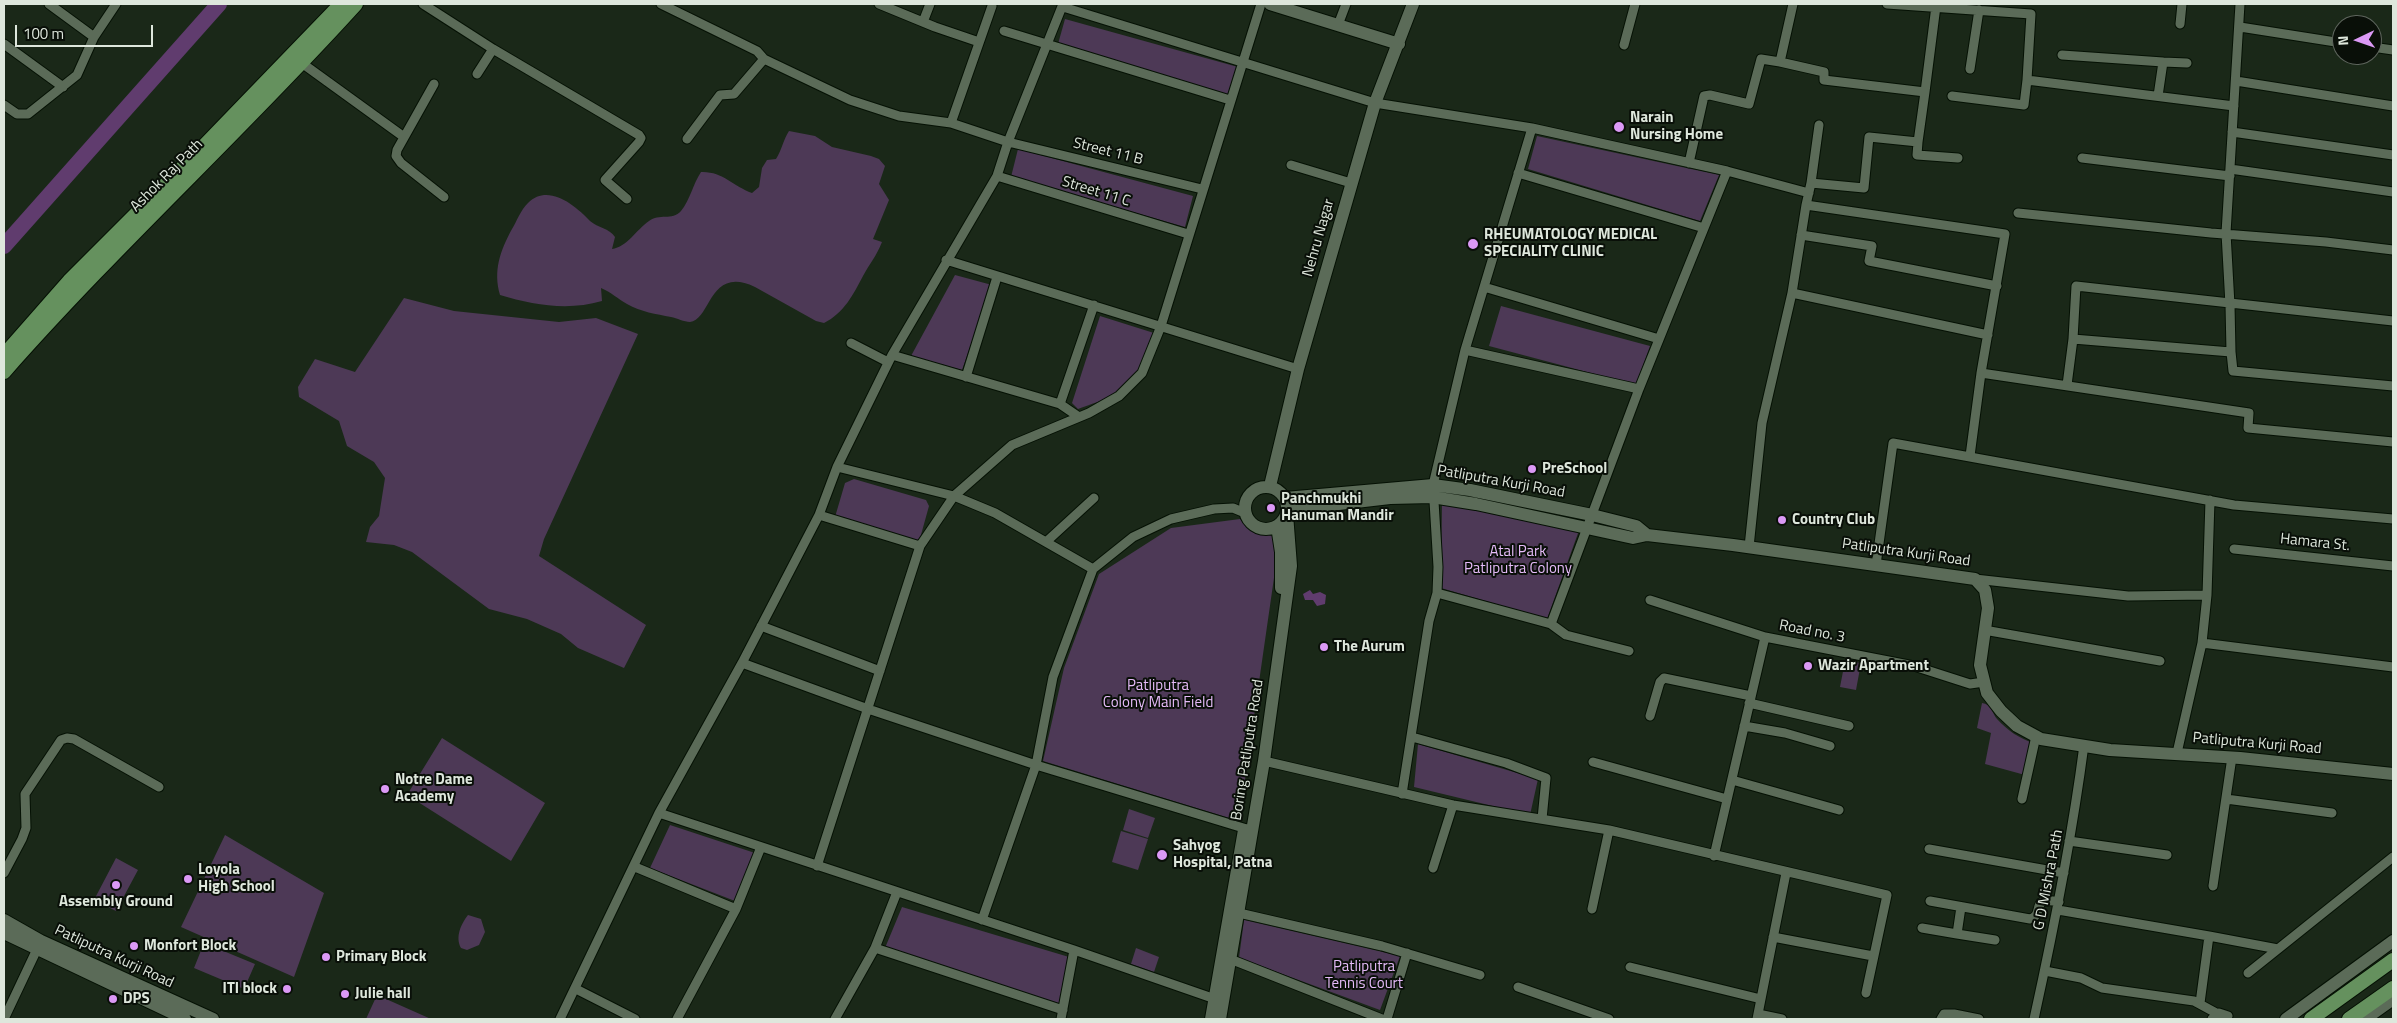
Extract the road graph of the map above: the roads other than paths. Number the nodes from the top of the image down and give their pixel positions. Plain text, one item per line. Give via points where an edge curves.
1 (49, 4) edge
2 (116, 4) edge
3 (341, 4) edge
4 (356, 4) edge
5 (422, 4) edge
6 (660, 4) edge
7 (879, 4) edge
8 (930, 4) edge
9 (1261, 4) edge
10 (1270, 4) edge
11 (1346, 4) edge
12 (1413, 4) edge
13 (1635, 4) edge
14 (1793, 4) edge
15 (1887, 4) edge
16 (2182, 4) edge
17 (2240, 4) edge
18 (1063, 5) edge
19 (992, 6) dead end
20 (1936, 6) junction
21 (1979, 10) junction
22 (923, 22) junction
23 (2180, 24) dead end
24 (1338, 25) junction
25 (2240, 27) junction
26 (1004, 31) dead end
27 (94, 37) junction
28 (2332, 41) edge
29 (979, 42) junction
30 (4, 44) edge
31 (1398, 44) junction
32 (1624, 44) dead end
33 (1045, 45) junction
34 (493, 49) junction
35 (2062, 55) dead end
36 (297, 59) junction
37 (764, 59) junction
38 (1780, 62) junction
39 (2163, 62) junction
40 (1243, 63) junction
41 (2187, 63) dead end
42 (1970, 69) dead end
43 (477, 74) dead end
44 (2026, 80) junction
45 (2236, 81) junction
46 (434, 84) dead end
47 (63, 87) junction
48 (1925, 92) junction
49 (1952, 96) dead end
50 (2158, 96) junction
51 (1230, 100) junction
52 (1375, 103) junction
53 (4, 105) edge
54 (2234, 106) junction
55 (2393, 106) edge
56 (951, 123) junction
57 (1819, 124) dead end
58 (1532, 128) junction
59 (2232, 132) junction
60 (404, 137) junction
61 (687, 139) dead end
62 (1008, 142) junction
63 (1918, 142) junction
64 (2393, 155) edge
65 (1958, 158) dead end
66 (2082, 158) dead end
67 (1689, 163) junction
68 (1291, 165) dead end
69 (1727, 171) junction
70 (2230, 172) junction
71 (1518, 173) junction
72 (997, 176) junction
73 (1351, 183) junction
74 (1811, 183) junction
75 (1202, 189) junction
76 (2393, 192) edge
77 (1809, 193) junction
78 (444, 197) dead end
79 (627, 199) dead end
80 (1806, 205) junction
81 (2018, 213) dead end
82 (1704, 228) junction
83 (1188, 234) junction
84 (2226, 234) junction
85 (1801, 236) junction
86 (2393, 250) edge
87 (946, 260) junction
88 (997, 277) junction
89 (1996, 286) junction
90 (1484, 287) junction
91 (1792, 293) junction
92 (1094, 305) junction
93 (2230, 305) junction
94 (2393, 321) edge
95 (1160, 326) junction
96 (1988, 335) junction
97 (1659, 339) junction
98 (2073, 339) junction
99 (851, 343) dead end
100 (1465, 350) junction
101 (2231, 352) junction
102 (4, 355) edge
103 (890, 359) junction
104 (1298, 369) junction
105 (4, 372) edge
106 (1981, 373) junction
107 (966, 377) junction
108 (2067, 385) junction
109 (2393, 386) edge
110 (1639, 389) junction
111 (1060, 404) junction
112 (1079, 416) junction
113 (2393, 442) edge
114 (1970, 456) junction
115 (837, 467) junction
116 (1270, 486) junction
117 (1432, 491) junction
118 (954, 496) junction
119 (1094, 498) dead end
120 (2210, 500) junction
121 (1286, 507) junction
122 (1245, 513) junction
123 (819, 515) junction
124 (1592, 515) junction
125 (2393, 519) edge
126 (1277, 526) junction
127 (1587, 528) junction
128 (1647, 535) junction
129 (1046, 542) junction
130 (920, 546) junction
131 (1749, 547) junction
132 (2234, 549) dead end
133 (1876, 565) junction
134 (2393, 566) edge
135 (1093, 569) junction
136 (1975, 579) junction
137 (1437, 593) junction
138 (2207, 595) junction
139 (1650, 600) dead end
140 (1551, 624) junction
141 (761, 626) junction
142 (1984, 630) junction
143 (1765, 638) junction
144 (2202, 643) junction
145 (1630, 651) dead end
146 (2160, 661) dead end
147 (742, 662) junction
148 (1274, 663) junction
149 (2393, 667) edge
150 (880, 670) junction
151 (1984, 682) junction
152 (1750, 699) junction
153 (868, 709) junction
154 (1650, 716) dead end
155 (1744, 726) junction
156 (1849, 726) dead end
157 (2036, 736) junction
158 (1412, 737) junction
159 (2084, 745) junction
160 (1830, 746) dead end
161 (2177, 754) junction
162 (2232, 757) junction
163 (1264, 761) junction
164 (1593, 762) dead end
165 (1036, 765) junction
166 (2393, 774) edge
167 (1732, 780) junction
168 (159, 787) dead end
169 (1402, 794) junction
170 (1727, 798) junction
171 (2022, 799) dead end
172 (2226, 799) junction
173 (1453, 805) junction
174 (1839, 810) dead end
175 (659, 813) junction
176 (2332, 813) dead end
177 (1542, 819) junction
178 (1248, 830) junction
179 (1609, 830) junction
180 (2069, 841) junction
181 (761, 847) junction
182 (1929, 849) dead end
183 (2167, 855) dead end
184 (1714, 856) junction
185 (2393, 857) edge
186 (817, 866) junction
187 (634, 867) junction
188 (1433, 868) dead end
189 (4, 873) edge
190 (1786, 873) junction
191 (2064, 873) junction
192 (2213, 886) dead end
193 (897, 892) junction
194 (1930, 901) dead end
195 (2058, 906) junction
196 (1961, 907) junction
197 (1592, 909) dead end
198 (736, 910) junction
199 (1238, 914) junction
200 (4, 920) edge
201 (982, 920) junction
202 (1922, 928) dead end
203 (4, 932) edge
204 (1957, 934) junction
205 (2209, 936) junction
206 (1773, 937) junction
207 (1995, 940) dead end
208 (2393, 941) edge
209 (39, 945) junction
210 (875, 948) junction
211 (2278, 948) junction
212 (1074, 950) junction
213 (1407, 953) junction
214 (1873, 956) junction
215 (1230, 959) junction
216 (2393, 960) edge
217 (1630, 967) dead end
218 (2045, 971) junction
219 (2248, 973) dead end
220 (1480, 975) dead end
221 (1518, 987) dead end
222 (2393, 988) edge
223 (576, 990) junction
224 (1866, 993) dead end
225 (1761, 999) junction
226 (2393, 999) edge
227 (1218, 1000) junction
228 (2200, 1003) junction
229 (177, 1014) edge
230 (1062, 1015) edge
231 (2215, 1016) edge
232 (2228, 1016) dead end
233 (1758, 1017) edge
234 (4, 1019) edge
235 (213, 1019) edge
236 (560, 1019) edge
237 (635, 1019) edge
238 (677, 1019) edge
239 (835, 1019) edge
240 (1211, 1019) edge
241 (1220, 1019) edge
242 (1382, 1019) edge
243 (1387, 1019) edge
244 (1609, 1019) edge
245 (1782, 1019) edge
246 (1941, 1019) edge
247 (1979, 1019) edge
248 (2034, 1019) edge
249 (2286, 1019) edge
250 (2311, 1019) edge
251 (2349, 1019) edge
252 (2365, 1019) edge

1 - 27 street
2 - 27 street
3 - 36 main road, Ashok Raj Path
4 - 36 main road, Ashok Raj Path
5 - 34 street
6 - 37 street, Street 11 B via 757,51
7 - 22 street
8 - 22 street
9 - 40 street
10 - 24 street
11 - 24 street
12 - 31 street, Nehru Nagar
13 - 32 street
14 - 38 street
15 - 20 street
16 - 23 street
17 - 25 street
18 - 33 street
18 - 40 street
19 - 29 street
20 - 21 street
20 - 48 street
21 - 42 street
21 - 44 street via 2031,14
22 - 29 street
24 - 31 street
25 - 28 street
25 - 45 street
26 - 33 street
27 - 47 street via 77,75
29 - 56 street
30 - 47 street
31 - 52 street, Nehru Nagar
33 - 51 street
33 - 62 street
34 - 43 street
34 - 79 street via 639,134 639,142 605,180
35 - 39 street
36 - 60 street
36 - 102 main road, Ashok Raj Path via 69,281
36 - 105 main road, Ashok Raj Path
37 - 56 street, Street 11 B via 850,100 900,116
37 - 61 street via 734,94 720,95
38 - 48 street via 1824,72 1824,80
38 - 67 street via 1761,59 1749,104 1704,96
39 - 41 street
39 - 50 street
40 - 51 street
40 - 52 street
44 - 49 street via 2024,105
44 - 50 street
45 - 54 street
45 - 55 street
46 - 60 street
47 - 53 street via 22,115
48 - 63 street
50 - 54 street
51 - 75 street
52 - 58 street
52 - 73 street, Nehru Nagar
54 - 59 street
56 - 62 street, Street 11 B
57 - 74 street
58 - 67 street
58 - 71 street
59 - 64 street
59 - 70 street
60 - 78 street via 396,153 397,160
62 - 72 street
62 - 75 street, Street 11 B
63 - 65 street via 1917,155
63 - 74 street via 1869,137 1864,188
66 - 70 street
67 - 69 street
68 - 73 street
69 - 77 street
69 - 82 street
70 - 76 street
70 - 84 street
71 - 82 street
71 - 90 street
72 - 83 street, Street 11 C
72 - 87 street
73 - 104 street, Nehru Nagar
74 - 77 street
75 - 83 street
77 - 80 street
80 - 85 street
80 - 89 street via 2005,234
81 - 84 street
82 - 97 street
83 - 95 street
84 - 86 street
84 - 93 street
85 - 89 street via 1872,246 1869,261
85 - 91 street
87 - 88 street
87 - 103 street
88 - 92 street
88 - 107 street
89 - 96 street
90 - 97 street
90 - 100 street
91 - 96 street
91 - 131 street via 1762,423
92 - 95 street
92 - 111 street
93 - 94 street
93 - 98 street via 2076,286
93 - 101 street
95 - 104 street
95 - 112 street via 1142,373 1119,396
96 - 106 street
97 - 110 street
98 - 101 street
98 - 108 street
99 - 103 street
100 - 110 street
100 - 117 street
101 - 109 street via 2232,371
103 - 107 street
103 - 115 street
104 - 116 street, Nehru Nagar
106 - 108 street
106 - 114 street
107 - 111 street
108 - 113 street via 2249,414 2248,428
110 - 124 street
111 - 112 street
112 - 118 street via 1012,445
114 - 120 street
114 - 133 street via 1892,442
115 - 118 street
115 - 123 street
116 - 121 street via 1279,490
116 - 122 street via 1256,488 1250,493
117 - 121 street, Patliputra Kurji Road
117 - 124 street, Patliputra Kurji Road via 1470,490
117 - 127 street, Patliputra Kurji Road
117 - 137 street
118 - 129 street via 995,512
118 - 130 street
119 - 129 street
120 - 125 street
120 - 138 street
121 - 126 street
121 - 148 street, Boring Patliputra Road via 1291,566
122 - 126 street via 1262,529
122 - 135 street via 1233,508 1214,509 1171,519 1133,537
123 - 130 street
123 - 141 street
124 - 127 street
124 - 128 street, Patliputra Kurji Road via 1636,526
126 - 148 street, Boring Patliputra Road via 1281,590
127 - 128 street, Patliputra Kurji Road via 1633,538
127 - 140 street
128 - 131 street, Patliputra Kurji Road
129 - 135 street
130 - 150 street
131 - 133 street, Patliputra Kurji Road
132 - 134 street, Hamara St.
133 - 136 street, Patliputra Kurji Road
135 - 165 street via 1052,677
136 - 138 street via 2128,596
136 - 142 street, Patliputra Kurji Road via 1985,590 1988,608
137 - 140 street
137 - 158 street via 1429,621
138 - 144 street
139 - 143 street
140 - 145 street via 1566,635
141 - 147 street
141 - 150 street
142 - 146 street
142 - 151 street, Patliputra Kurji Road via 1980,665
143 - 151 street, Road no. 3 via 1914,666 1970,684
143 - 152 street, Road no. 3
144 - 149 street
144 - 161 street
147 - 153 street
147 - 175 street
148 - 163 street, Boring Patliputra Road
148 - 178 street, Boring Patliputra Road
150 - 153 street
151 - 157 street, Patliputra Kurji Road via 1987,693 2001,711 2017,726
152 - 154 street via 1664,678
152 - 155 street, Road no. 3
152 - 156 street
153 - 165 street
153 - 186 street
155 - 160 street
155 - 167 street, Road no. 3
157 - 159 street, Patliputra Kurji Road
157 - 171 street
158 - 169 street
158 - 177 street via 1506,763 1546,778
159 - 161 street, Patliputra Kurji Road
159 - 180 street, G D Mishra Path
161 - 162 street, Patliputra Kurji Road
162 - 166 street, Patliputra Kurji Road
162 - 172 street
163 - 169 street
163 - 178 street, Boring Patliputra Road
164 - 170 street
165 - 178 street
165 - 201 street
167 - 170 street, Road no. 3
167 - 174 street
168 - 189 street via 74,739 61,740 25,794 26,828
169 - 173 street
170 - 184 street, Road no. 3
172 - 176 street
172 - 192 street
173 - 177 street
173 - 188 street
175 - 181 street
175 - 187 street
177 - 179 street
178 - 199 street, Boring Patliputra Road
178 - 227 street, Boring Patliputra Road
179 - 184 street
179 - 197 street
180 - 183 street
180 - 191 street, G D Mishra Path
181 - 186 street
181 - 198 street
182 - 191 street
184 - 190 street
185 - 211 street
186 - 193 street
187 - 198 street
187 - 223 street
190 - 206 street
190 - 214 street via 1887,895
191 - 195 street, G D Mishra Path
193 - 201 street
193 - 210 street
194 - 196 street
195 - 196 street via 2042,901 2033,919
195 - 205 street
195 - 218 street, G D Mishra Path
196 - 204 street
198 - 238 street
199 - 213 street
199 - 215 street, Boring Patliputra Road
200 - 209 street, Patliputra Kurji Road
201 - 212 street
202 - 204 street
203 - 209 street
204 - 207 street
205 - 211 street
205 - 228 street
206 - 214 street
206 - 225 street
208 - 249 street
209 - 229 street, Patliputra Kurji Road
209 - 234 street
210 - 230 street
210 - 239 street
211 - 219 street
212 - 227 street
212 - 230 street
213 - 220 street
213 - 243 street
214 - 224 street
215 - 227 street, Boring Patliputra Road
215 - 242 street
216 - 250 main road
217 - 225 street
218 - 228 street via 2081,978 2102,988
218 - 248 street, G D Mishra Path
221 - 244 street
222 - 251 main road
223 - 236 street
223 - 237 street
225 - 233 street
226 - 252 street
227 - 240 street, Boring Patliputra Road
227 - 241 street, Boring Patliputra Road
228 - 231 street
229 - 235 street, Patliputra Kurji Road
231 - 232 street
233 - 245 street
246 - 247 street via 1950,1013

